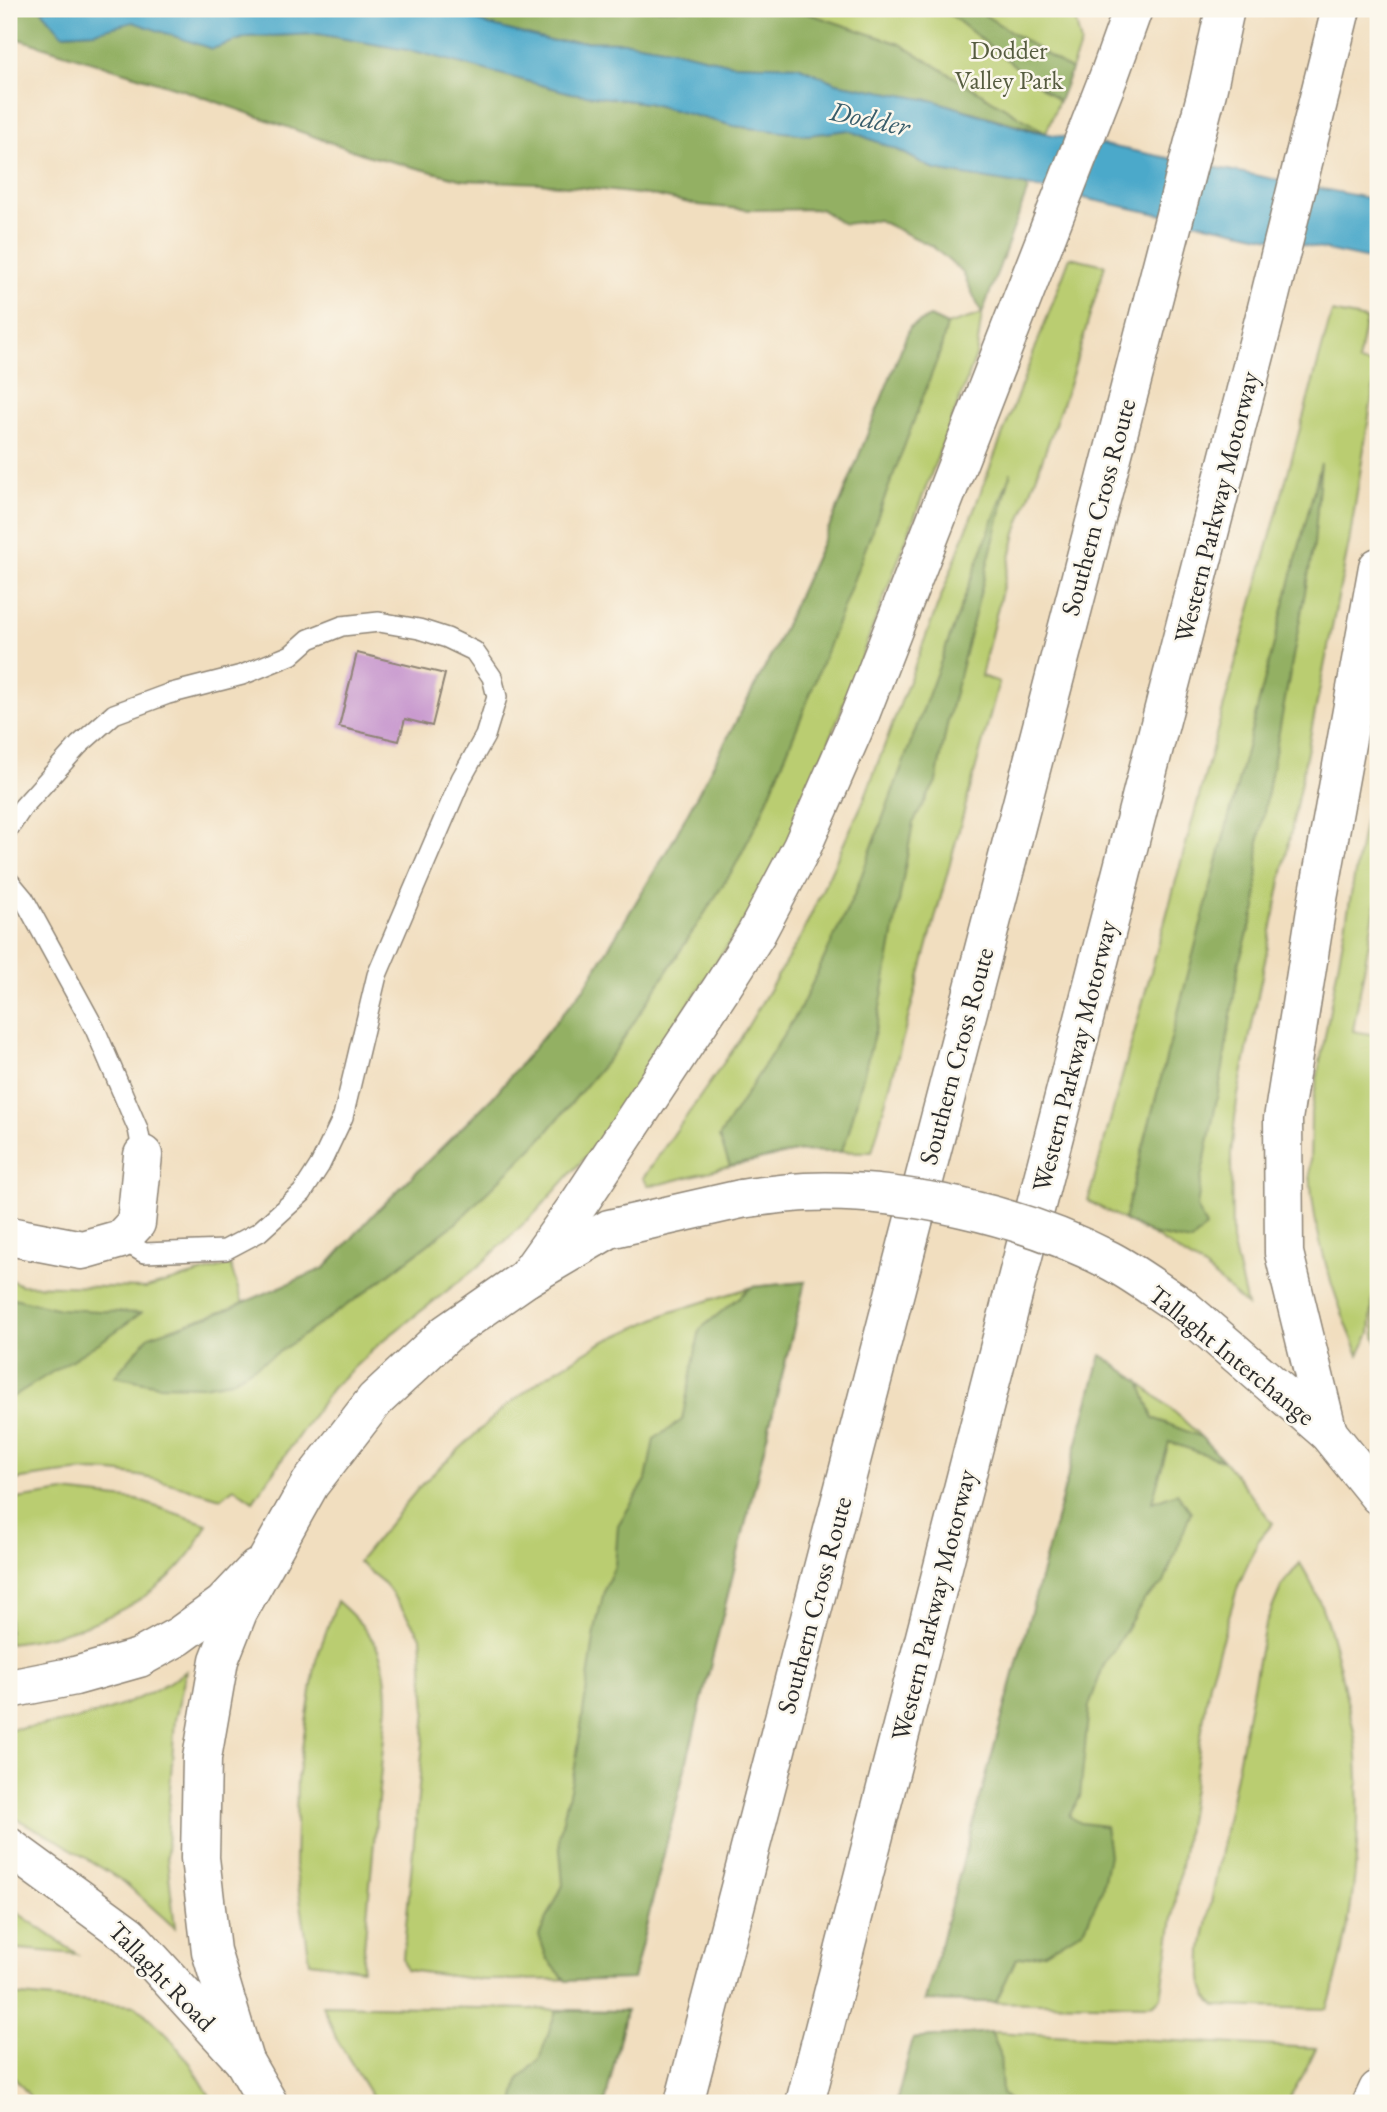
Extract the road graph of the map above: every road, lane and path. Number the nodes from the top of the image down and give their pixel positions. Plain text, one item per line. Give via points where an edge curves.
1 (1133, 9) edge
2 (1225, 9) edge
3 (1341, 9) edge
4 (1378, 567) edge
5 (9, 828) edge
6 (9, 881) edge
7 (143, 1155) joint
8 (9, 1236) edge
9 (121, 1239) junction
10 (526, 1278) junction
11 (1328, 1433) junction
12 (1376, 1497) edge
13 (267, 1557) junction
14 (9, 1689) edge
15 (9, 1847) edge
16 (244, 2061) junction
17 (1378, 2090) edge
18 (268, 2103) edge
19 (684, 2103) edge
20 (805, 2103) edge
21 (1372, 2103) edge

1 - 10 main road via 859,718 802,847 721,989
2 - 19 main road, Southern Cross Route
3 - 20 main road, Western Parkway Motorway
4 - 11 main road via 1283,1119 1284,1253
5 - 9 lane via 79,745 114,714 167,694 242,675 342,626 379,622 447,638 474,651 492,677 497,697 485,736 461,779 377,975 343,1117 320,1166 302,1193 258,1232 225,1250 144,1253
6 - 7 lane via 24,899 95,1029 138,1129
7 - 9 main road via 136,1223
8 - 9 main road via 82,1250
10 - 11 main road, Tallaght Interchange, bridge via 609,1229 741,1199 805,1192 869,1194 941,1204 1021,1223 1109,1260 1181,1306
10 - 13 main road via 447,1332 375,1400 310,1484
11 - 12 main road
13 - 14 main road via 223,1604 139,1658
13 - 16 main road via 219,1660 202,1758 200,1858 211,1951
15 - 16 main road, Tallaght Road via 129,1935
16 - 18 main road
17 - 21 main road

